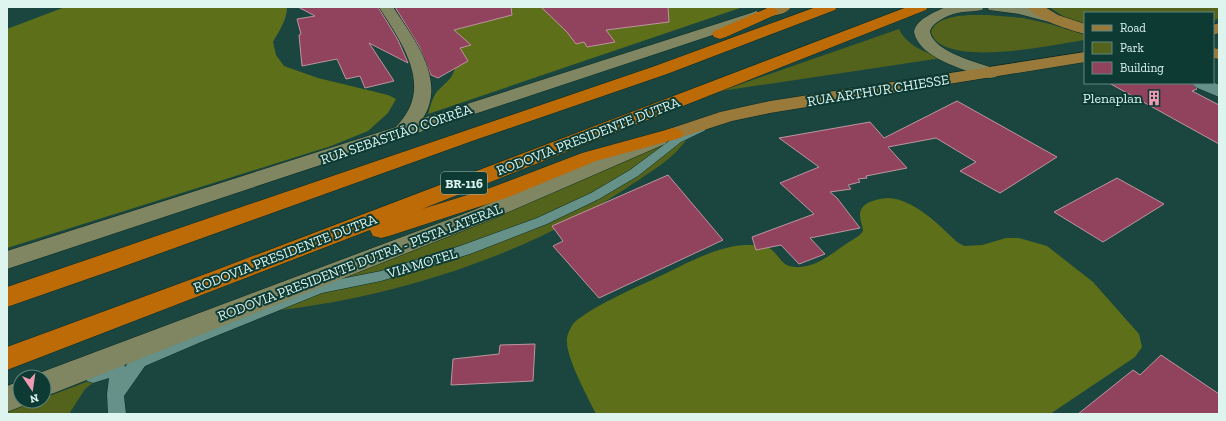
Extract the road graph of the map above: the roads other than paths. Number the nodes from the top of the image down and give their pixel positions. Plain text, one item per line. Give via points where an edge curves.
1 (386, 7) edge
2 (830, 7) edge
3 (921, 7) edge
4 (977, 7) edge
5 (994, 7) edge
6 (1034, 7) edge
7 (954, 8) edge
8 (777, 9) edge
9 (1053, 18) junction
10 (1084, 29) edge
11 (1084, 57) edge
12 (990, 73) junction
13 (1203, 84) edge
14 (1219, 92) edge
15 (727, 116) junction
16 (402, 132) junction
17 (673, 134) junction
18 (468, 136) junction
19 (7, 260) edge
20 (7, 297) edge
21 (203, 329) junction
22 (42, 347) junction
23 (7, 358) edge
24 (52, 381) edge
25 (52, 389) edge
26 (115, 394) junction
27 (117, 414) edge

1 - 16 main road via 421,68 424,84 422,99 413,121
2 - 18 highway via 662,70
3 - 22 highway, RODOVIA PRESIDENTE DUTRA / BR-116
4 - 7 main road
5 - 9 main road
6 - 9 main road
7 - 12 main road via 930,21 922,30 924,39 947,56
8 - 16 main road, RUA SEBASTIÃO CORRÊA
8 - 18 highway via 640,70 518,113
9 - 10 main road
11 - 12 main road, RUA ARTHUR CHIESSE
12 - 15 main road, RUA ARTHUR CHIESSE
13 - 14 street
15 - 17 main road, RUA ARTHUR CHIESSE
15 - 21 lane, VIA MOTEL via 677,140 634,173 595,196 542,221 466,250 381,276 320,288
16 - 19 main road, RUA SEBASTIÃO CORRÊA
17 - 21 main road, RODOVIA PRESIDENTE DUTRA - PISTA LATERAL
17 - 22 highway via 589,157 498,193 303,255 162,312
18 - 20 highway
21 - 24 main road, RODOVIA PRESIDENTE DUTRA - PISTA LATERAL
21 - 26 lane, VIA MOTEL via 139,361
22 - 23 highway, RODOVIA PRESIDENTE DUTRA / BR-116
25 - 26 lane via 118,368
26 - 27 lane

